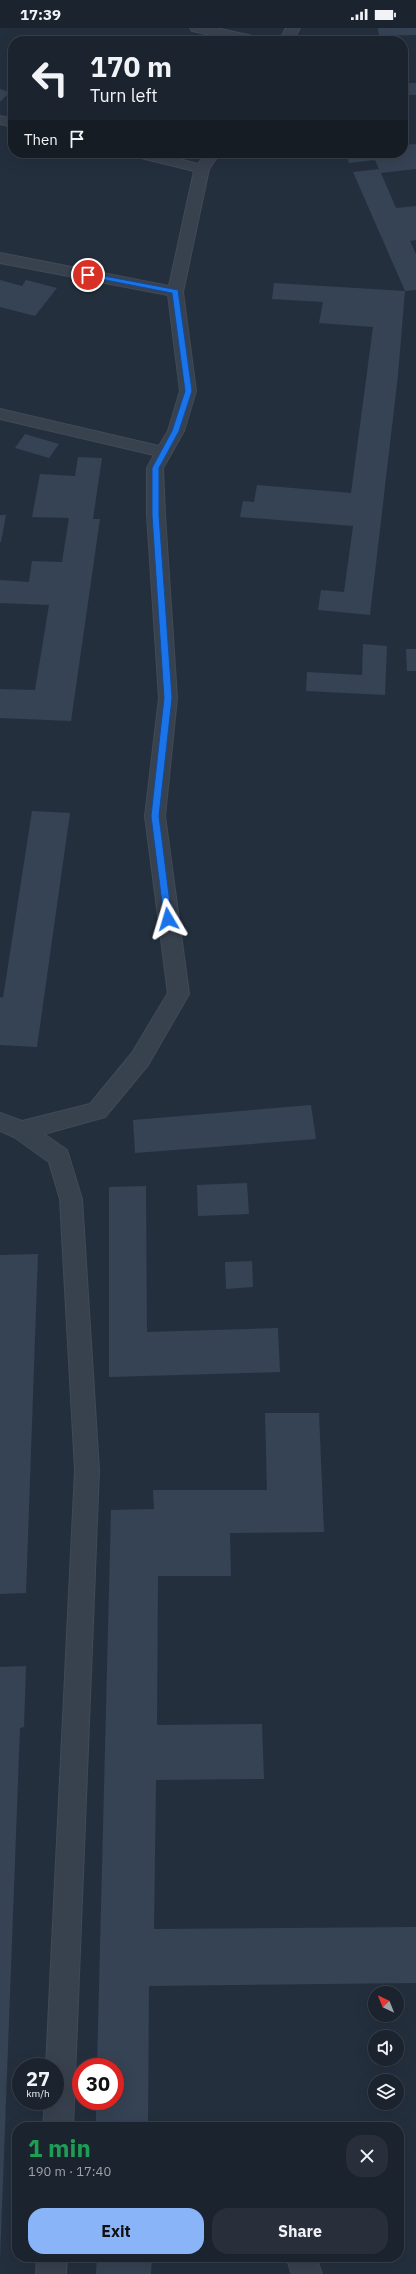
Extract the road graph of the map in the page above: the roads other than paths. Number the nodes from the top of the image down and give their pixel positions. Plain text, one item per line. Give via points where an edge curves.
1 (197, 28) edge
2 (234, 36) edge
3 (159, 158) edge
4 (209, 158) edge
5 (202, 168) junction
6 (0, 258) edge
7 (175, 292) junction
8 (0, 414) edge
9 (164, 452) junction
10 (11, 1126) edge
11 (58, 2122) edge
12 (52, 2262) edge
13 (303, 2262) edge
14 (51, 2274) edge
15 (307, 2274) edge

1 - 2 street
3 - 5 street
4 - 5 street
5 - 7 street
6 - 7 street
7 - 9 street via 188,391 176,431
8 - 9 street
9 - 10 street via 155,468 168,698 155,816 179,994 140,1059 97,1111
10 - 11 street via 59,1158 71,1199 87,1470
12 - 14 street
13 - 15 street

